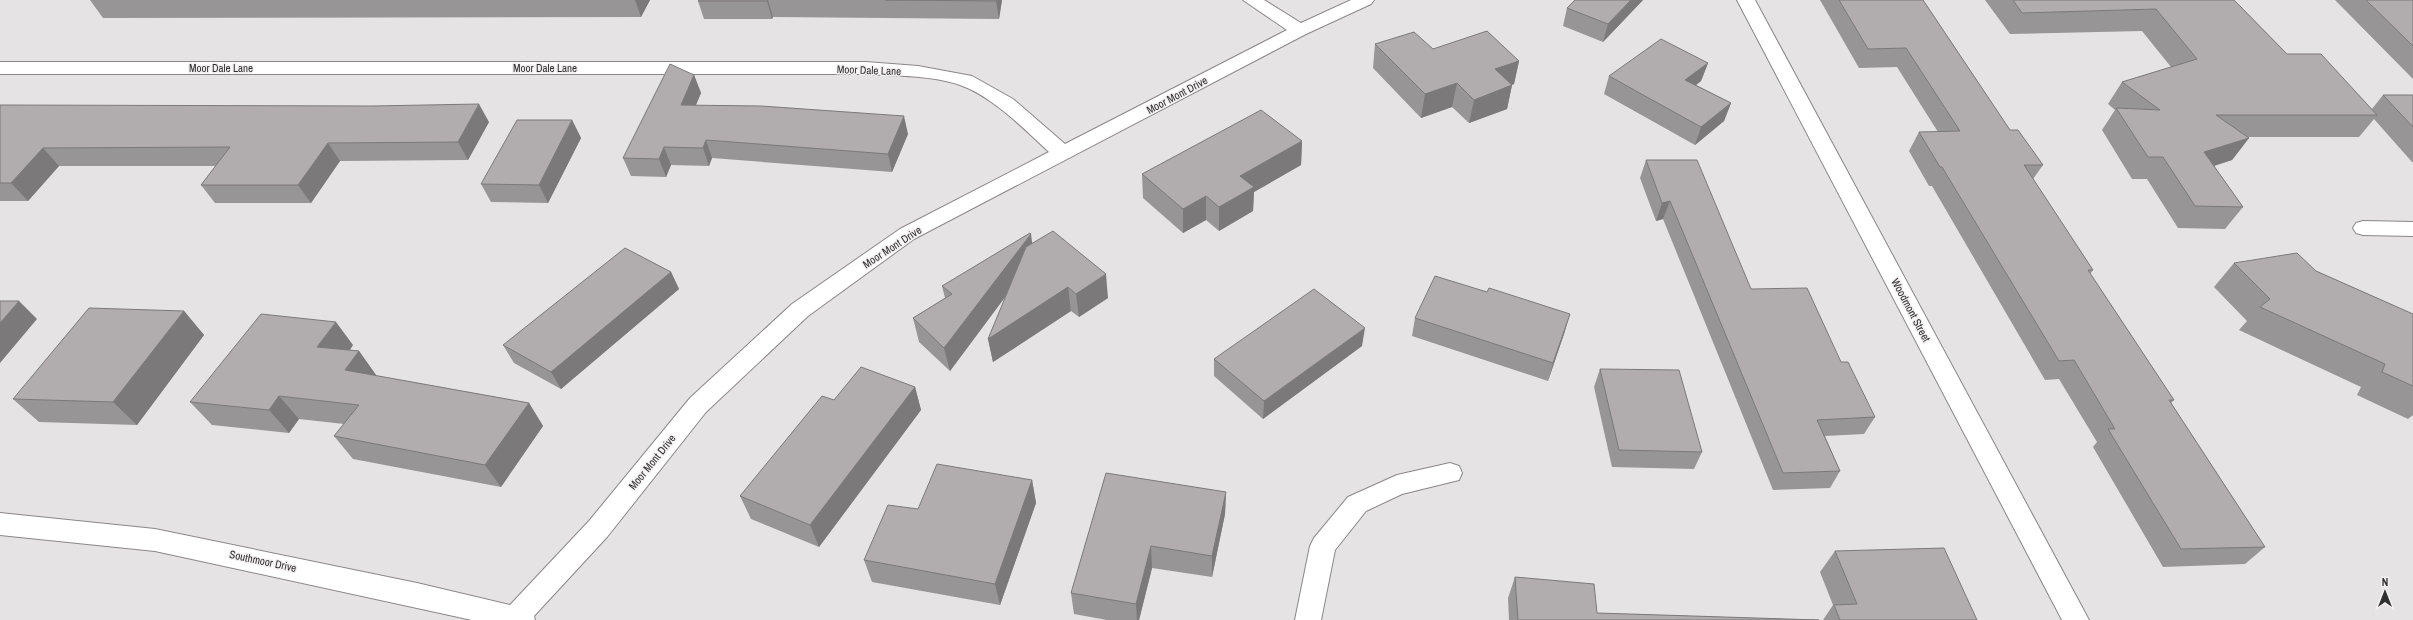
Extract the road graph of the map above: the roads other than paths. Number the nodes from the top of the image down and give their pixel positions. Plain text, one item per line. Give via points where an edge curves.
1 (1252, 0) edge
2 (1365, 0) edge
3 (1746, 0) edge
4 (1300, 30) junction
5 (0, 68) edge
6 (1064, 154) junction
7 (2363, 228) dead end
8 (2413, 229) edge
9 (1450, 473) dead end
10 (0, 524) edge
11 (516, 619) edge
12 (1308, 620) edge
13 (2076, 620) edge

1 - 4 street
2 - 4 street, Moor Mont Drive
3 - 13 street, Woodmont Street
4 - 6 street, Moor Mont Drive
5 - 6 street, Moor Dale Lane via 866,68 911,71 965,80 1006,103
6 - 11 street, Moor Mont Drive via 907,234 800,310 698,405 598,530
7 - 8 street
9 - 12 street via 1397,485 1356,504 1323,546
10 - 11 street, Southmoor Drive via 155,540

